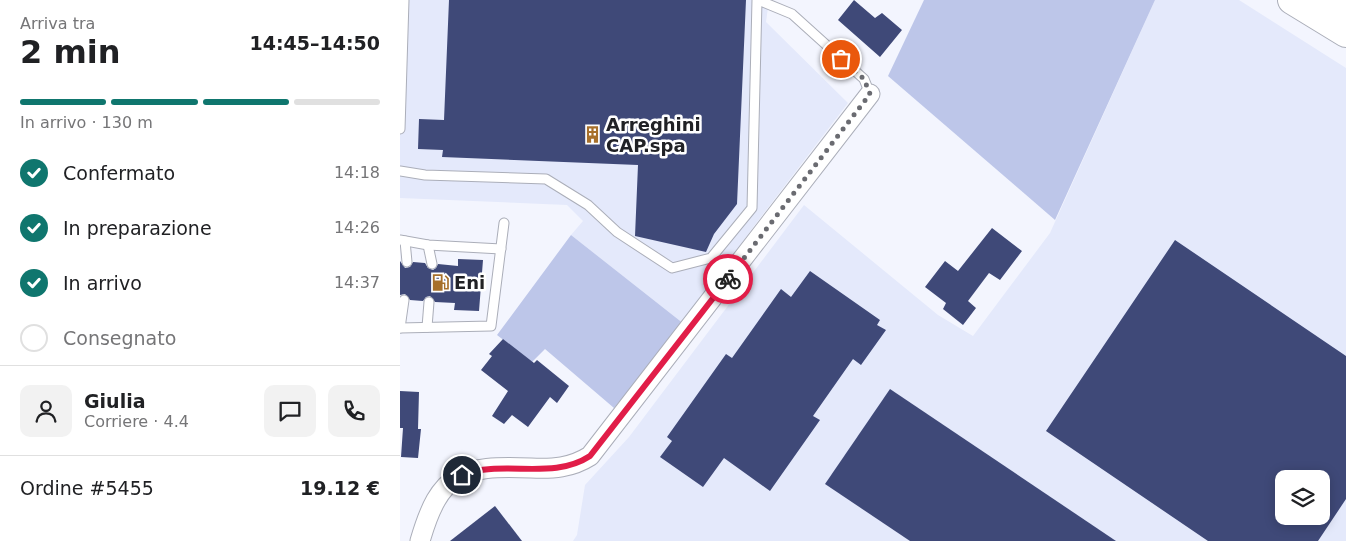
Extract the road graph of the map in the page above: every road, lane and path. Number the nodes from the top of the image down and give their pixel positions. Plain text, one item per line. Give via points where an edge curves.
1 (404, 0) edge
2 (757, 0) edge
3 (1292, 0) edge
4 (1332, 0) edge
5 (1346, 8) edge
6 (1346, 33) edge
7 (870, 94) joint
8 (400, 129) edge
9 (400, 171) edge
10 (504, 223) dead end
11 (402, 240) edge
12 (428, 245) junction
13 (501, 249) junction
14 (407, 262) dead end
15 (432, 264) dead end
16 (404, 300) dead end
17 (429, 302) dead end
18 (427, 327) junction
19 (400, 328) edge
20 (420, 541) edge

1 - 8 lane
2 - 7 lane via 792,14 864,79
2 - 9 lane via 752,208 711,258 672,268 618,232 588,205 546,179 425,175
3 - 6 highway
4 - 5 highway
7 - 20 street via 590,456 566,467 476,470 450,481 434,500
10 - 13 lane
11 - 12 lane
11 - 14 lane
12 - 13 lane
12 - 15 lane
13 - 18 lane via 491,326
16 - 19 lane
17 - 18 lane
18 - 19 lane

